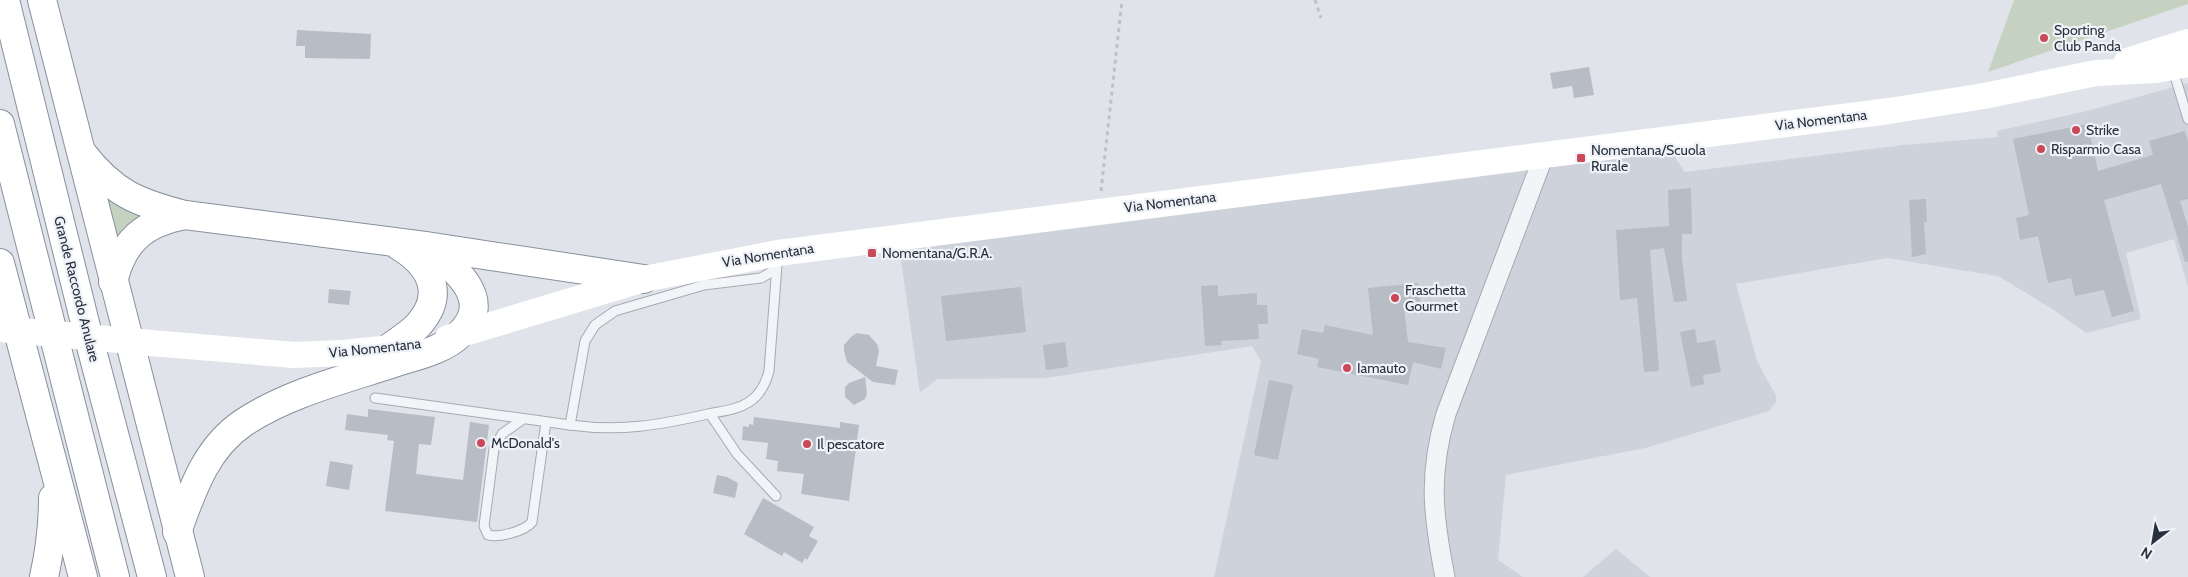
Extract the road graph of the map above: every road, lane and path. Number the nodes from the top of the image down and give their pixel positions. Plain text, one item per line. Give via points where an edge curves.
1 (5, 0) edge
2 (42, 0) edge
3 (1122, 0) edge
4 (1315, 0) edge
5 (1320, 18) dead end
6 (2188, 42) edge
7 (2180, 66) edge
8 (2096, 73) junction
9 (2188, 120) edge
10 (0, 124) edge
11 (79, 149) junction
12 (1544, 155) junction
13 (1099, 211) junction
14 (184, 215) junction
15 (390, 242) junction
16 (426, 246) junction
17 (778, 258) junction
18 (0, 263) edge
19 (644, 279) junction
20 (113, 282) junction
21 (0, 329) edge
22 (460, 334) junction
23 (389, 348) junction
24 (375, 398) dead end
25 (710, 414) junction
26 (523, 419) junction
27 (546, 422) junction
28 (570, 425) junction
29 (53, 466) junction
30 (776, 496) dead end
31 (177, 532) junction
32 (44, 577) edge
33 (83, 577) edge
34 (115, 577) edge
35 (152, 577) edge
36 (190, 577) edge
37 (1446, 577) edge

1 - 35 highway, Grande Raccordo Anulare
2 - 11 highway
3 - 13 path
4 - 5 path
6 - 8 main road, Via Nomentana
7 - 8 main road, Via Nomentana
7 - 9 lane
8 - 12 main road, Via Nomentana via 1889,111
10 - 34 highway
11 - 14 highway via 102,176 124,193 150,206
11 - 20 highway
12 - 13 main road, Via Nomentana
12 - 37 street via 1446,414 1438,444 1433,482 1434,507
13 - 17 main road, Via Nomentana
14 - 15 highway
14 - 20 highway via 157,222 134,238 119,260
15 - 16 highway
15 - 23 highway via 422,264 434,293 431,306 420,323
16 - 19 highway
16 - 22 highway via 460,274 472,294 472,314
17 - 19 main road, Via Nomentana
17 - 25 lane via 766,383 750,402
17 - 28 lane via 773,272 761,278 694,287 615,311 601,319 585,341
18 - 29 highway
19 - 22 main road, Via Nomentana
20 - 31 highway
21 - 23 main road, Via Nomentana, bridge via 287,354
22 - 23 main road, Via Nomentana via 424,344
22 - 31 highway via 430,351 291,399 243,423 209,456
24 - 26 lane
25 - 28 lane via 621,429
25 - 30 lane via 737,454
26 - 27 lane
26 - 27 lane via 502,434 494,449 484,526 488,535 496,536 528,527 532,522
27 - 28 lane
29 - 32 highway via 53,524
29 - 33 highway
31 - 36 highway

